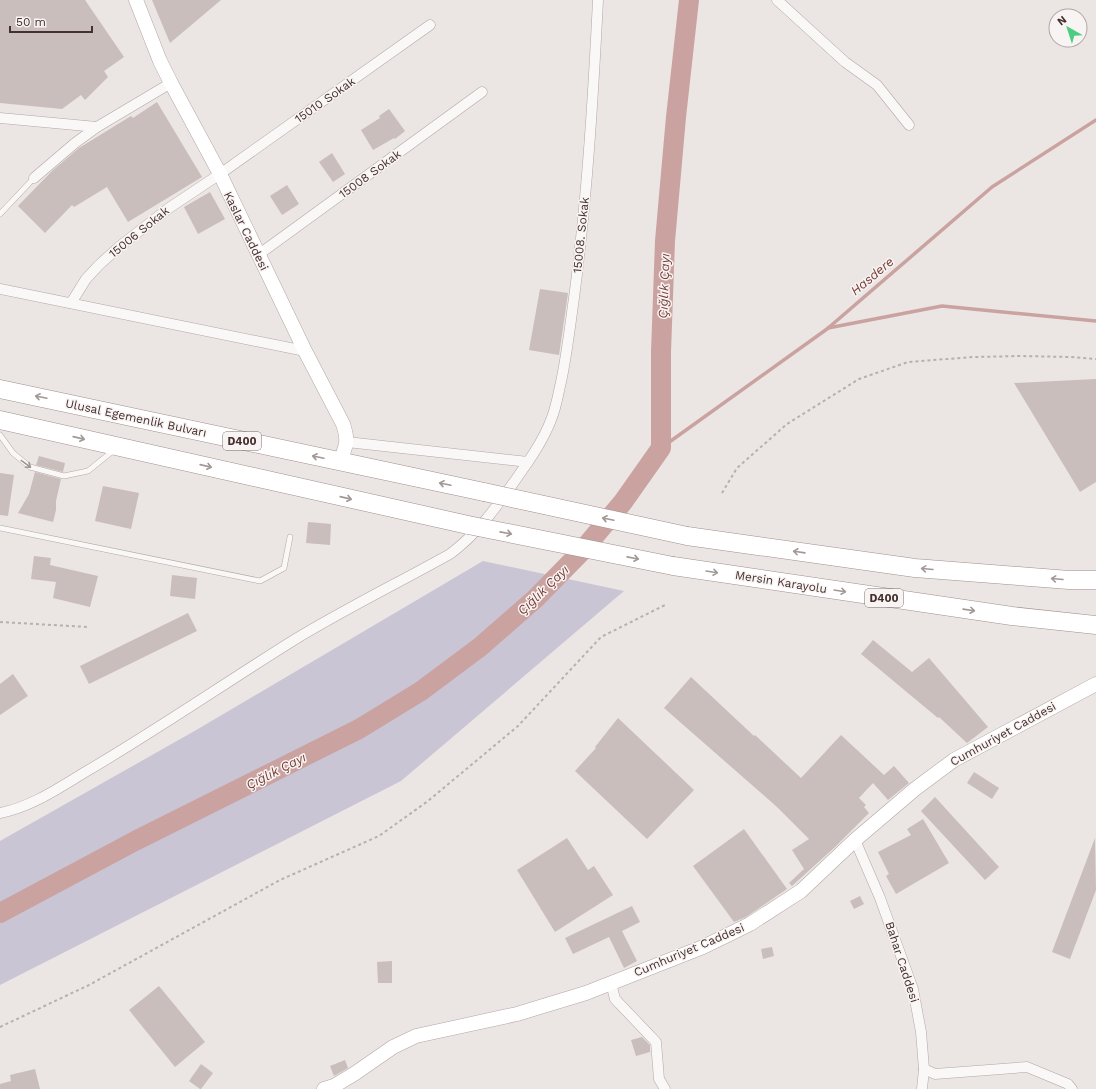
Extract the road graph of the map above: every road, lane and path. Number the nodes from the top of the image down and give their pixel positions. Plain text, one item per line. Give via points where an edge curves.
1 (136, 0) edge
2 (598, 0) edge
3 (778, 0) edge
4 (430, 25) dead end
5 (171, 83) junction
6 (482, 92) dead end
7 (0, 118) edge
8 (909, 125) dead end
9 (97, 127) junction
10 (220, 174) junction
11 (34, 178) joint
12 (0, 214) edge
13 (258, 255) junction
14 (0, 289) edge
15 (72, 303) junction
16 (305, 351) junction
17 (1096, 359) edge
18 (0, 389) edge
19 (0, 420) edge
20 (0, 435) edge
21 (347, 442) junction
22 (119, 447) junction
23 (340, 462) junction
24 (528, 462) junction
25 (722, 493) dead end
26 (0, 528) edge
27 (290, 536) dead end
28 (1096, 580) edge
29 (667, 604) dead end
30 (0, 622) edge
31 (1096, 624) edge
32 (88, 628) dead end
33 (1096, 684) edge
34 (0, 812) edge
35 (855, 840) junction
36 (611, 983) junction
37 (0, 1027) edge
38 (924, 1069) junction
39 (324, 1089) edge
40 (665, 1089) edge
41 (922, 1089) edge
42 (1072, 1089) edge

1 - 5 street, Kaslar Caddesi
2 - 24 street, 15008. Sokak via 582,232 566,355 552,419
3 - 8 street via 845,62 877,85
4 - 10 street, 15010 Sokak
5 - 9 street
5 - 10 street, Kaslar Caddesi
6 - 13 street, 15008 Sokak
7 - 9 street
9 - 11 street
10 - 13 street, Kaslar Caddesi
10 - 15 street, 15006 Sokak via 179,200 120,246 86,279
11 - 12 lane
13 - 16 street, Kaslar Caddesi
14 - 15 street
15 - 16 street
16 - 21 street, Kaslar Caddesi via 343,424
17 - 25 path via 1020,356 908,362 859,378 787,424 737,468
23 -> 18 highway, Ulusal Egemenlik Bulvarı / D400
19 -> 22 highway, D400
20 -> 22 lane via 13,454 30,467 64,476 88,471
21 - 23 street
21 - 24 street
22 -> 31 highway, Mersin Karayolu / D400, bridge via 468,525 673,566 1012,616
28 -> 23 highway, Ulusal Egemenlik Bulvarı / D400, bridge via 915,568 687,536
24 - 34 street, 15008. Sokak via 478,529 450,554 295,640 118,753 43,797
26 - 27 lane via 260,581 284,568
29 - 37 path via 601,637 518,726 428,801 379,836 280,880 89,985
30 - 32 path
33 - 35 street, Cumhuriyet Caddesi via 954,760 915,788
35 - 36 street, Cumhuriyet Caddesi via 801,891 750,924 703,947
35 - 38 street, Bahar Caddesi via 880,898 913,989 921,1032
36 - 39 street, Cumhuriyet Caddesi via 517,1014 416,1036 393,1047 334,1086
36 - 40 street via 615,999 656,1042 660,1079
38 - 41 street, Bahar Caddesi
38 - 42 street via 936,1074 1027,1067 1068,1084

